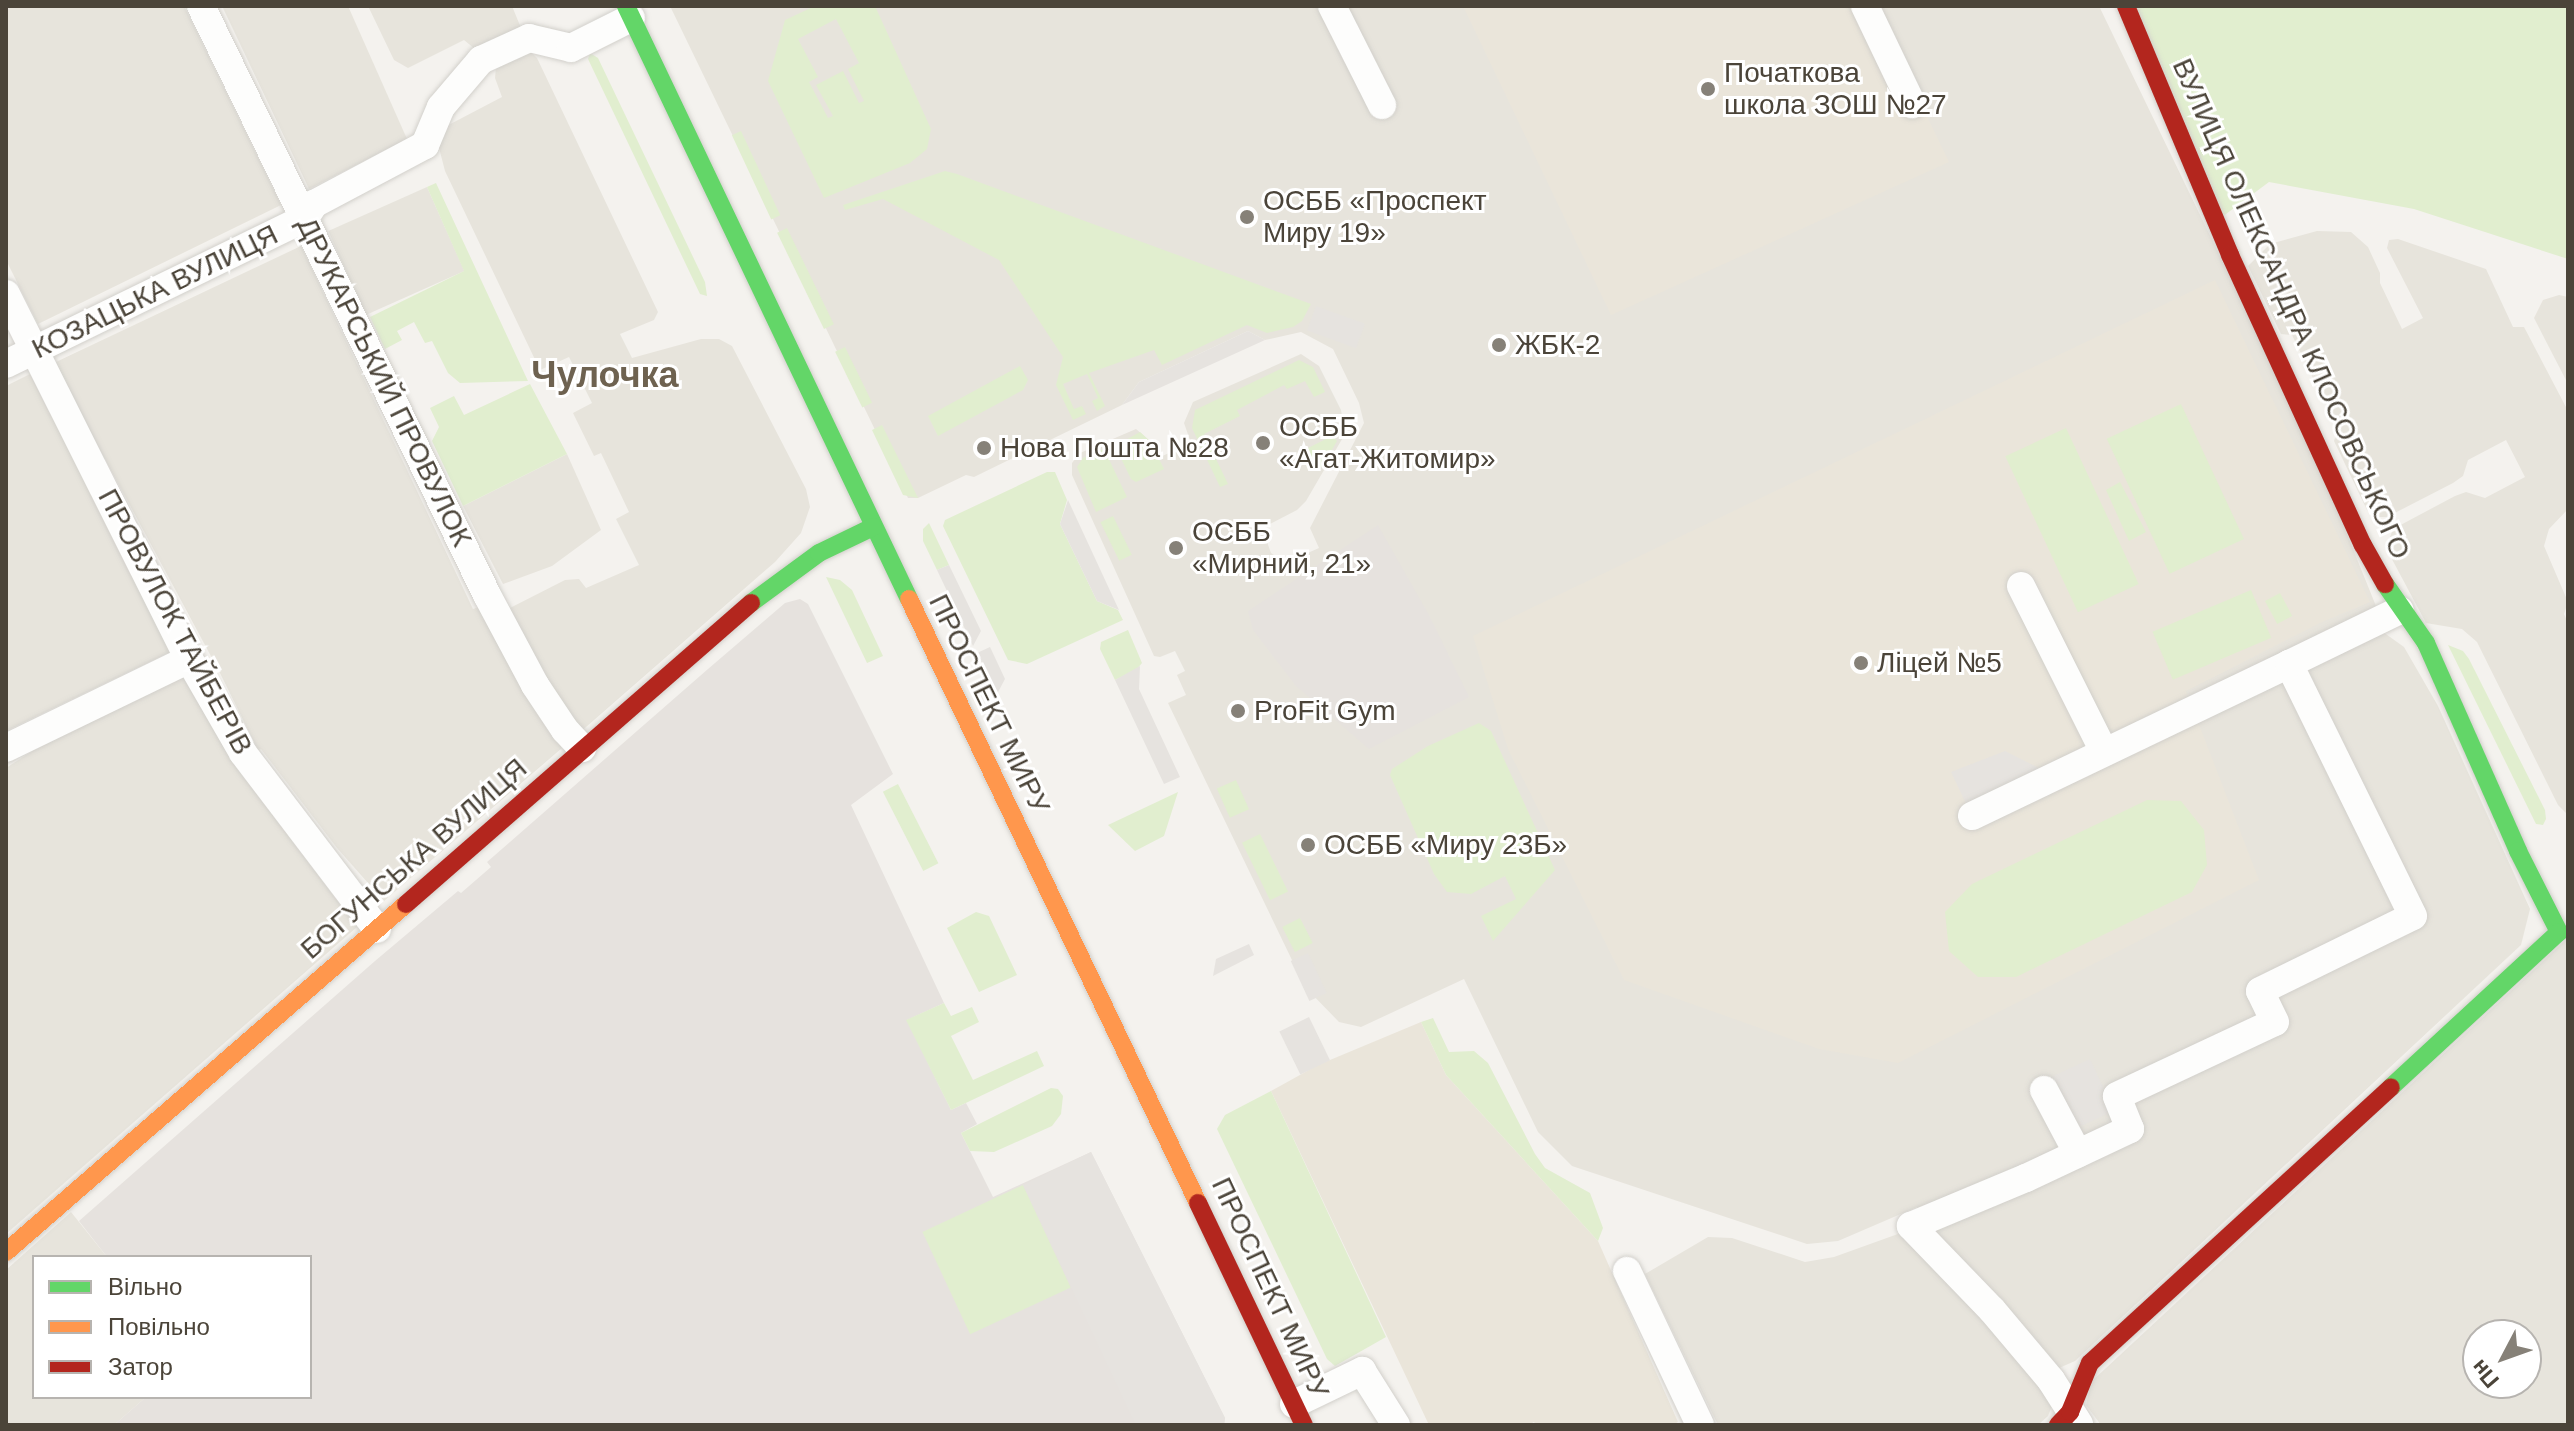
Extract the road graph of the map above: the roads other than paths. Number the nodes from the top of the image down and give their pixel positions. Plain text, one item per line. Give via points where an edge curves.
1 (201, 6) edge
2 (1332, 6) edge
3 (1865, 6) edge
4 (2126, 6) edge
5 (629, 12) edge
6 (1912, 104) dead end
7 (1382, 105) dead end
8 (305, 218) junction
9 (6, 294) edge
10 (34, 351) junction
11 (6, 364) edge
12 (873, 527) junction
13 (2021, 586) dead end
14 (2400, 610) junction
15 (189, 659) junction
16 (2289, 664) junction
17 (6, 748) edge
18 (582, 748) junction
19 (2104, 752) junction
20 (1972, 816) dead end
21 (377, 929) junction
22 (2044, 1090) dead end
23 (2078, 1154) junction
24 (6, 1252) edge
25 (1627, 1271) dead end
26 (1299, 1415) edge
27 (2069, 1421) edge
28 (1396, 1425) edge
29 (1700, 1425) edge

1 - 8 street, ДРУКАРСЬКИЙ ПРОВУЛОК
2 - 7 street
3 - 6 street
4 - 14 street, ВУЛИЦЯ ОЛЕКСАНДРА КЛОСОВСЬКОГО via 2237,269 2363,545
5 - 8 street, КОЗАЦЬКА ВУЛИЦЯ via 571,48 529,38 478,62 441,107 425,145 314,204
5 - 12 street, ПРОСПЕКТ МИРУ
8 - 10 street, КОЗАЦЬКА ВУЛИЦЯ
8 - 18 street, ДРУКАРСЬКИЙ ПРОВУЛОК via 487,595 535,685
9 - 10 street, ПРОВУЛОК ТАЙБЕРІВ
10 - 11 street, КОЗАЦЬКА ВУЛИЦЯ
10 - 15 street, ПРОВУЛОК ТАЙБЕРІВ
12 - 18 street, БОГУНСЬКА ВУЛИЦЯ via 819,553 761,594
12 - 26 street, ПРОСПЕКТ МИРУ
13 - 19 street
14 - 16 street
14 - 27 street, ВУЛИЦЯ ОЛЕКСАНДРА КЛОСОВСЬКОГО via 2426,643 2559,932 2090,1363
15 - 17 street
15 - 21 street, ПРОВУЛОК ТАЙБЕРІВ via 243,753
16 - 19 street
16 - 23 street via 2413,916 2260,991 2275,1022 2117,1096 2130,1129
18 - 21 street, БОГУНСЬКА ВУЛИЦЯ
19 - 20 street
21 - 24 street, БОГУНСЬКА ВУЛИЦЯ
22 - 23 street
23 - 27 street via 1911,1226 2051,1380
25 - 29 street
26 - 28 street via 1362,1371

